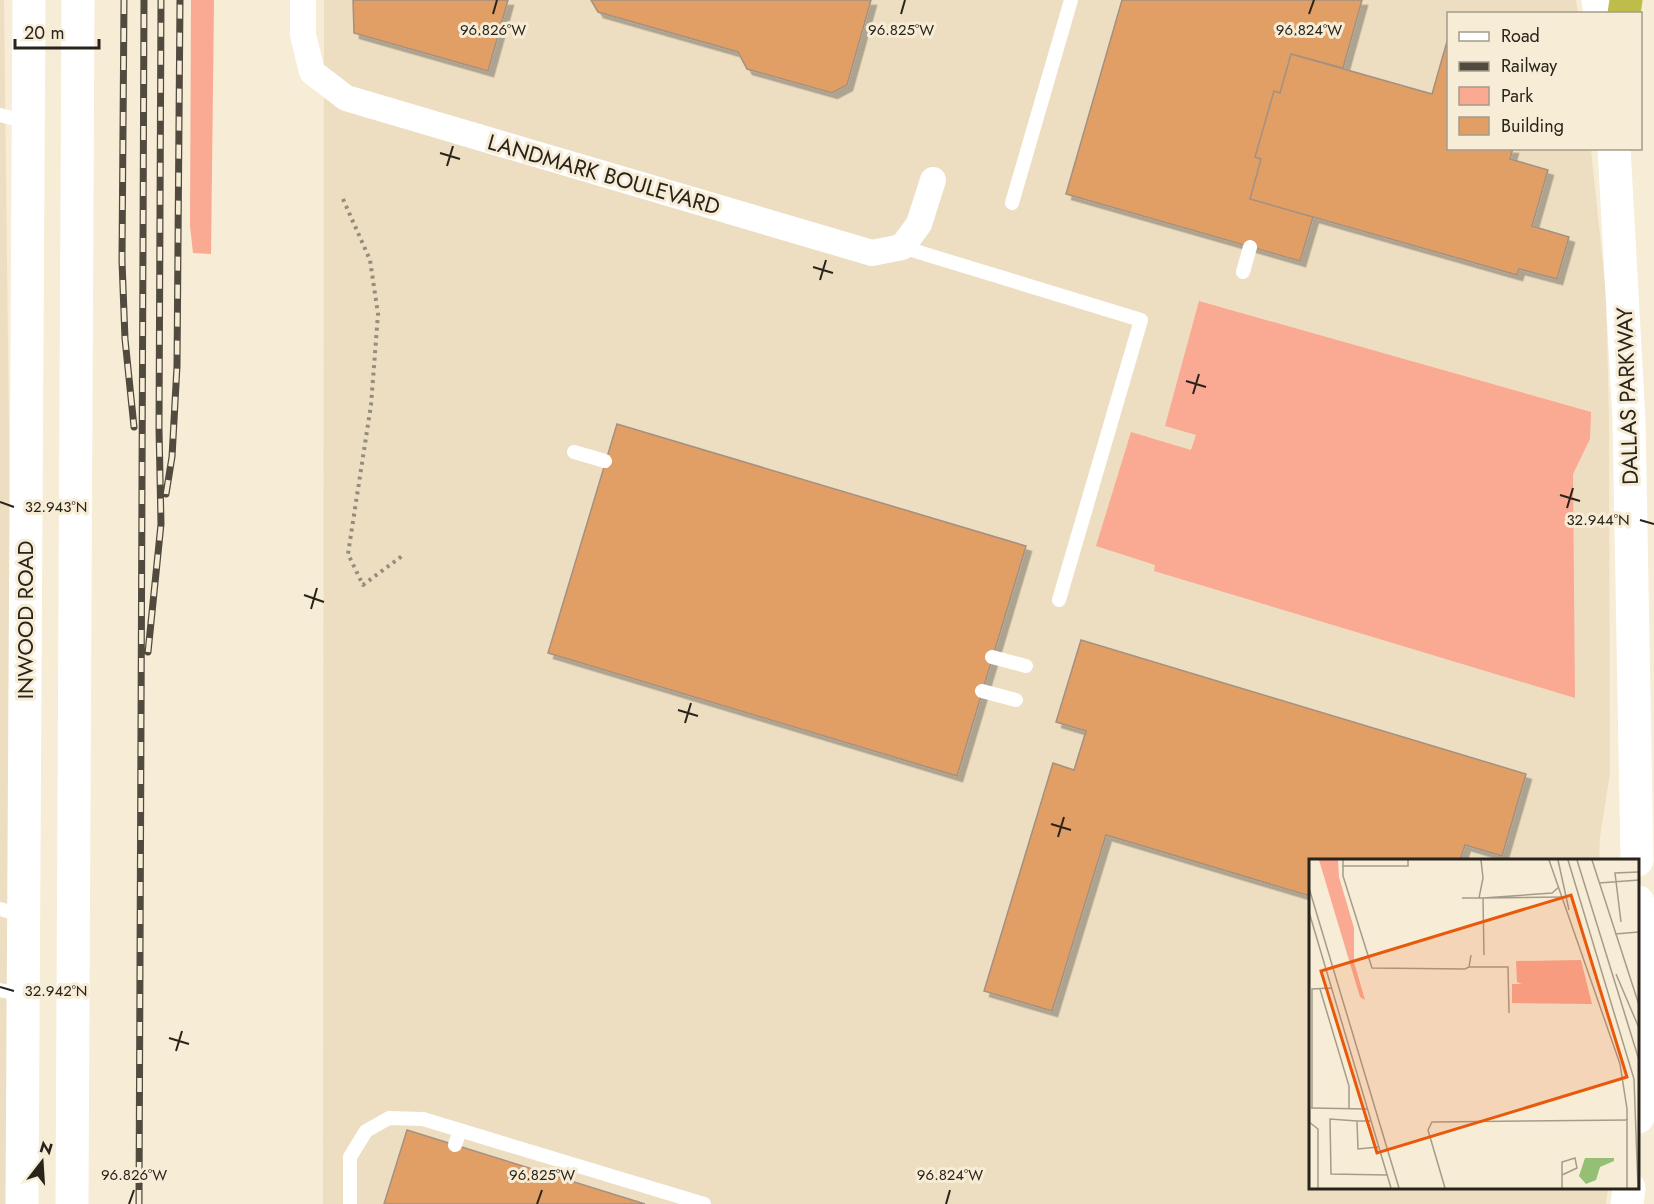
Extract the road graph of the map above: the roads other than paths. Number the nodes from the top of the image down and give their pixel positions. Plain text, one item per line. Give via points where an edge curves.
1 (29, 0) edge
2 (78, 0) edge
3 (303, 0) edge
4 (1071, 0) edge
5 (14, 119) edge
6 (77, 122) junction
7 (1614, 150) edge
8 (933, 180) dead end
9 (1012, 203) dead end
10 (902, 247) junction
11 (1250, 247) dead end
12 (1242, 272) dead end
13 (574, 452) dead end
14 (605, 461) dead end
15 (1059, 600) dead end
16 (992, 657) dead end
17 (1026, 666) dead end
18 (982, 691) dead end
19 (1016, 700) dead end
20 (1637, 859) edge
21 (12, 913) edge
22 (73, 916) junction
23 (12, 992) edge
24 (460, 1130) junction
25 (455, 1145) dead end
26 (1629, 1189) edge
27 (22, 1204) edge
28 (72, 1204) edge
29 (350, 1204) edge
30 (704, 1204) edge
31 (1627, 1204) edge

1 - 5 main road, INWOOD ROAD
2 - 6 main road
3 - 10 street, LANDMARK BOULEVARD via 303,35 312,72 346,98 872,252
4 - 9 lane
5 - 6 main road
5 - 21 main road, INWOOD ROAD
6 - 22 main road
7 - 20 main road, DALLAS PARKWAY via 1628,401
8 - 10 street via 919,224
10 - 15 lane via 1141,320
11 - 12 lane
13 - 14 lane
16 - 17 lane
18 - 19 lane
21 - 22 main road
21 - 23 main road, INWOOD ROAD
22 - 28 main road
23 - 27 main road, INWOOD ROAD via 17,1168
24 - 25 lane
24 - 29 lane via 423,1119 389,1118 366,1131 350,1157
24 - 30 lane
26 - 31 main road

